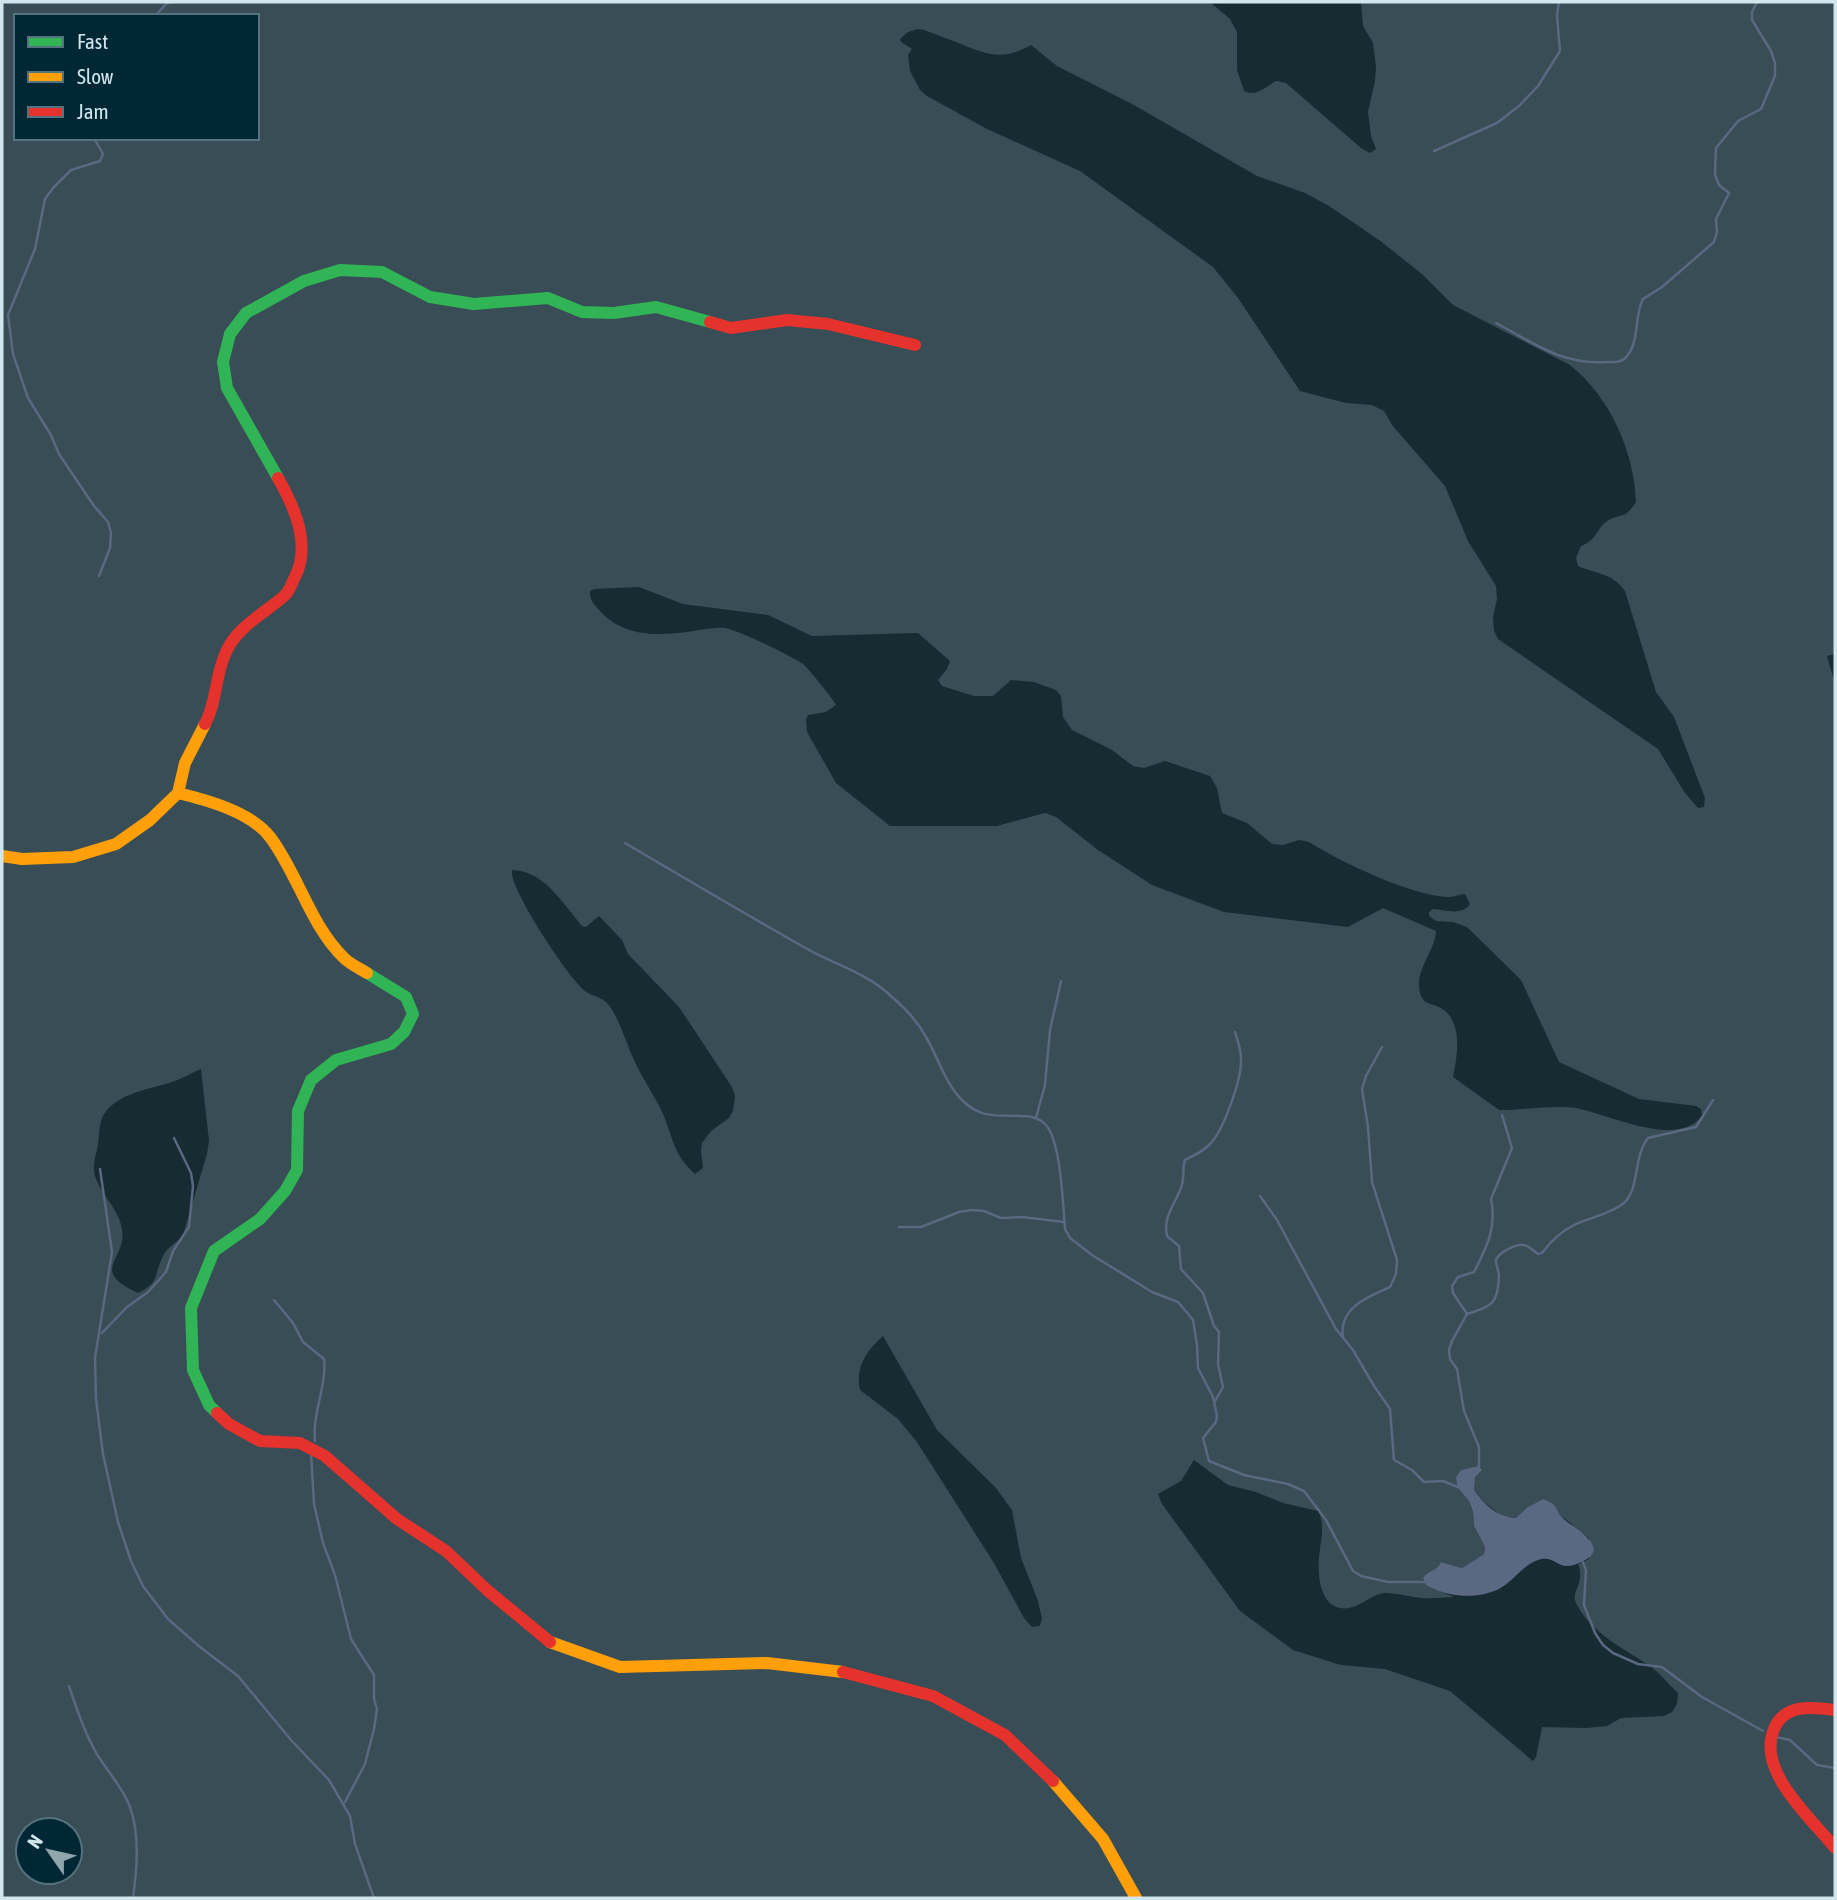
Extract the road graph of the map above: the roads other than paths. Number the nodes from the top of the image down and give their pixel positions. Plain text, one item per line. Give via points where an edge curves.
1 (915, 345) dead end
2 (178, 793) junction
3 (2, 856) edge
4 (1835, 1710) edge
5 (1835, 1848) edge
6 (1136, 1898) edge

1 - 2 street via 828,324 786,320 732,328 656,307 582,312 548,298 474,304 430,297 382,272 340,270 304,281 246,313 230,334 223,362 226,388 287,494 302,535 301,566 286,594 237,634 225,653 211,713 185,763
2 - 3 street via 116,844 73,857
2 - 6 street via 239,813 269,835 345,959 406,997 413,1014 391,1044 336,1060 311,1080 298,1111 297,1170 260,1219 214,1251 191,1308 193,1370 209,1405 229,1424 260,1441 300,1443 325,1456 397,1519 446,1551 548,1641 620,1667 767,1663 852,1673 933,1696 1005,1735 1065,1792 1103,1839
4 - 5 street via 1794,1708 1784,1714 1771,1730 1768,1752 1776,1774

